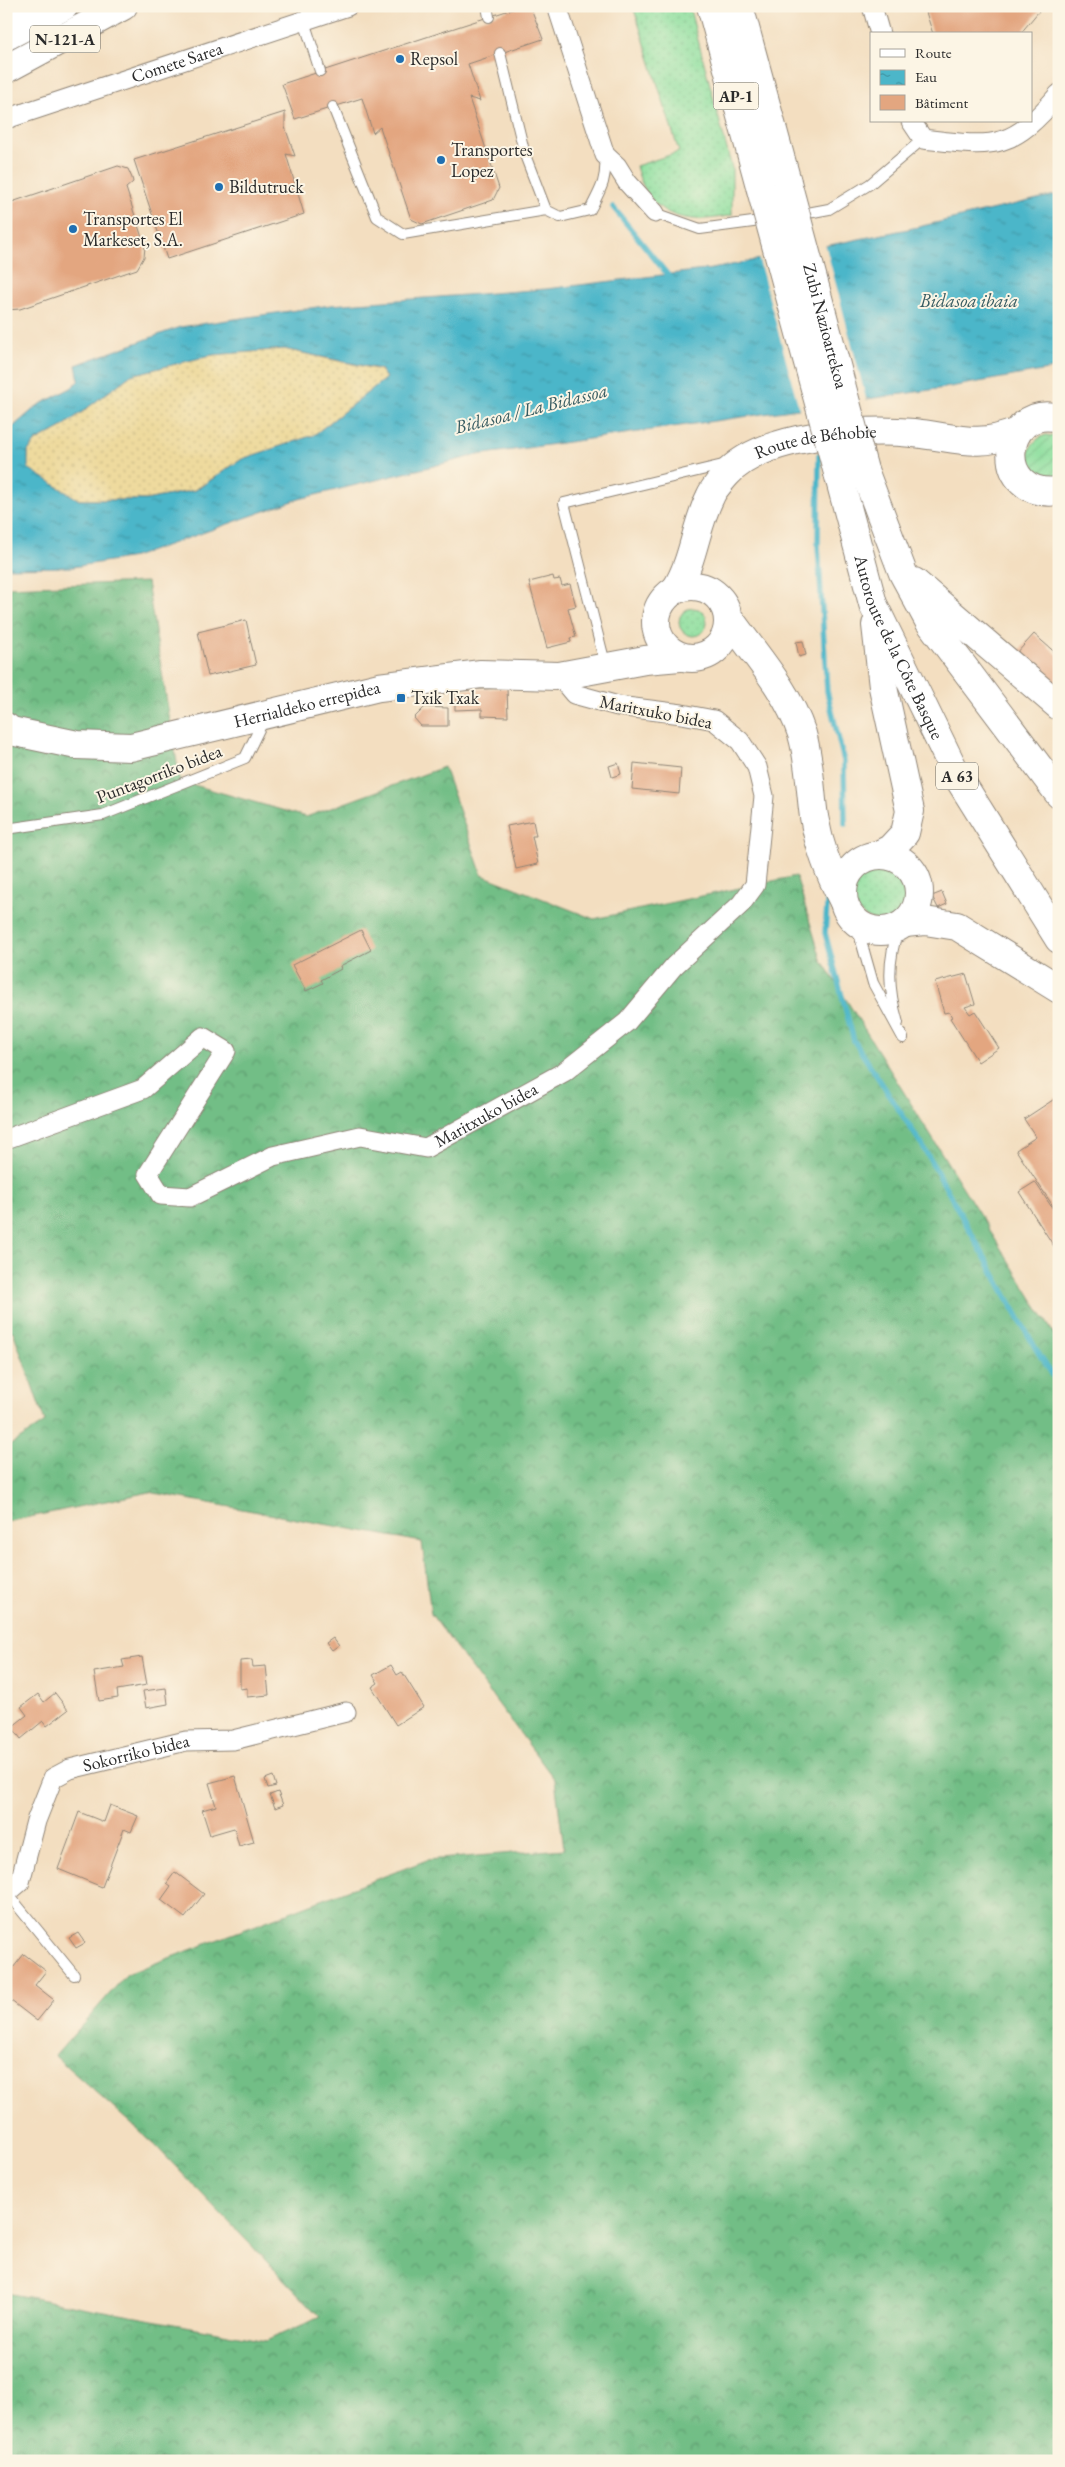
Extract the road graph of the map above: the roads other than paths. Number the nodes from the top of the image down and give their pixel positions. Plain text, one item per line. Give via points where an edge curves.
1 (25, 6) edge
2 (64, 6) edge
3 (123, 6) edge
4 (348, 6) edge
5 (557, 6) edge
6 (711, 6) edge
7 (739, 6) edge
8 (872, 6) edge
9 (6, 17) edge
10 (304, 21) junction
11 (879, 32) edge
12 (6, 36) edge
13 (500, 54) dead end
14 (6, 69) edge
15 (320, 71) dead end
16 (1059, 94) edge
17 (333, 106) dead end
18 (6, 119) edge
19 (912, 122) edge
20 (923, 139) junction
21 (605, 154) junction
22 (546, 210) junction
23 (655, 213) joint
24 (815, 337) junction
25 (1059, 418) edge
26 (1017, 432) junction
27 (972, 442) junction
28 (748, 459) junction
29 (851, 472) junction
30 (1014, 472) junction
31 (1055, 496) edge
32 (700, 528) junction
33 (903, 573) junction
34 (676, 589) junction
35 (710, 590) junction
36 (873, 604) junction
37 (729, 618) junction
38 (656, 622) junction
39 (713, 652) junction
40 (680, 657) junction
41 (762, 662) junction
42 (609, 667) junction
43 (559, 676) junction
44 (1059, 706) edge
45 (267, 714) junction
46 (6, 727) edge
47 (1059, 794) edge
48 (814, 816) junction
49 (6, 829) edge
50 (875, 855) junction
51 (843, 900) junction
52 (856, 923) junction
53 (902, 925) junction
54 (1059, 940) edge
55 (1059, 990) edge
56 (6, 1139) edge
57 (346, 1712) dead end
58 (7, 1894) edge
59 (74, 1974) dead end

1 - 9 lane
2 - 12 main road, N-121-A
3 - 14 main road, N-121-A
4 - 10 street, Comete Sarea
5 - 21 street
6 - 24 main road, Zubi Nazioartekoa / AP-1, bridge via 760,186
7 - 24 main road, Zubi Nazioartekoa / AP-1, bridge via 787,182
8 - 11 street
10 - 15 lane
10 - 18 street, Comete Sarea
13 - 22 lane via 525,155
16 - 20 street via 1039,117 1014,137 983,146
17 - 22 lane via 377,217 403,234
19 - 20 street
20 - 23 lane via 870,184 829,210 700,229
21 - 22 lane via 604,184 590,210 560,217
21 - 23 street
24 - 29 main road, Zubi Nazioartekoa / A 63, bridge
25 - 26 main road, Route de Béhobie via 1043,416 1033,419
26 - 27 main road, Route de Béhobie via 996,440
26 - 30 main road via 1010,452
27 - 28 main road, Route de Béhobie via 916,433 860,432 782,443
27 - 30 main road, Route de Béhobie via 995,455
28 - 32 main road, Route de Béhobie via 727,474 710,496
28 - 42 lane via 564,503
29 - 33 main road, Autoroute de la Côte Basque / A 63
29 - 36 main road, Autoroute de la Côte Basque / A 63
30 - 31 main road, Route de Béhobie via 1028,487
32 - 34 main road, Route de Béhobie via 684,576
32 - 35 main road, Route de Béhobie
33 - 44 main road
33 - 47 main road, Autoroute de la Côte Basque / A 63 via 929,621
34 - 35 main road via 687,585
34 - 38 main road via 661,602
35 - 37 main road via 723,601
36 - 50 main road via 883,687 910,811 905,833 892,847
36 - 54 main road, Autoroute de la Côte Basque / A 63 via 956,774
37 - 39 main road via 727,633
37 - 41 main road
38 - 40 main road via 662,643
38 - 42 main road via 627,654
39 - 40 main road via 697,658
39 - 41 main road via 739,654
40 - 42 main road, Herrialdeko errepidea
41 - 48 main road via 786,697 802,734
42 - 43 main road, Herrialdeko errepidea
43 - 45 main road, Herrialdeko errepidea via 463,676 379,687
43 - 56 street, Maritxuko bidea via 574,694 618,706 714,720 740,741 757,767 764,796 755,885 741,904 674,966 627,1022 564,1072 426,1148 360,1136 273,1156 190,1196 161,1195 148,1174 226,1051 203,1037 143,1089
45 - 46 main road, Herrialdeko errepidea via 132,747 77,745 11,731
45 - 49 lane, Puntagorriko bidea via 245,758 103,815
48 - 50 main road via 828,837 838,845 858,854
48 - 51 main road via 824,859
50 - 51 main road via 856,864 845,877
50 - 53 main road via 891,855 902,861 917,879 918,903
51 - 52 main road
52 - 53 main road via 877,931
52 - 53 lane via 873,983 903,1038 889,979 893,944
53 - 55 main road via 925,921 957,926
57 - 58 street, Sokorriko bidea via 233,1740 186,1741 70,1769 53,1778 36,1821 20,1882
58 - 59 lane

